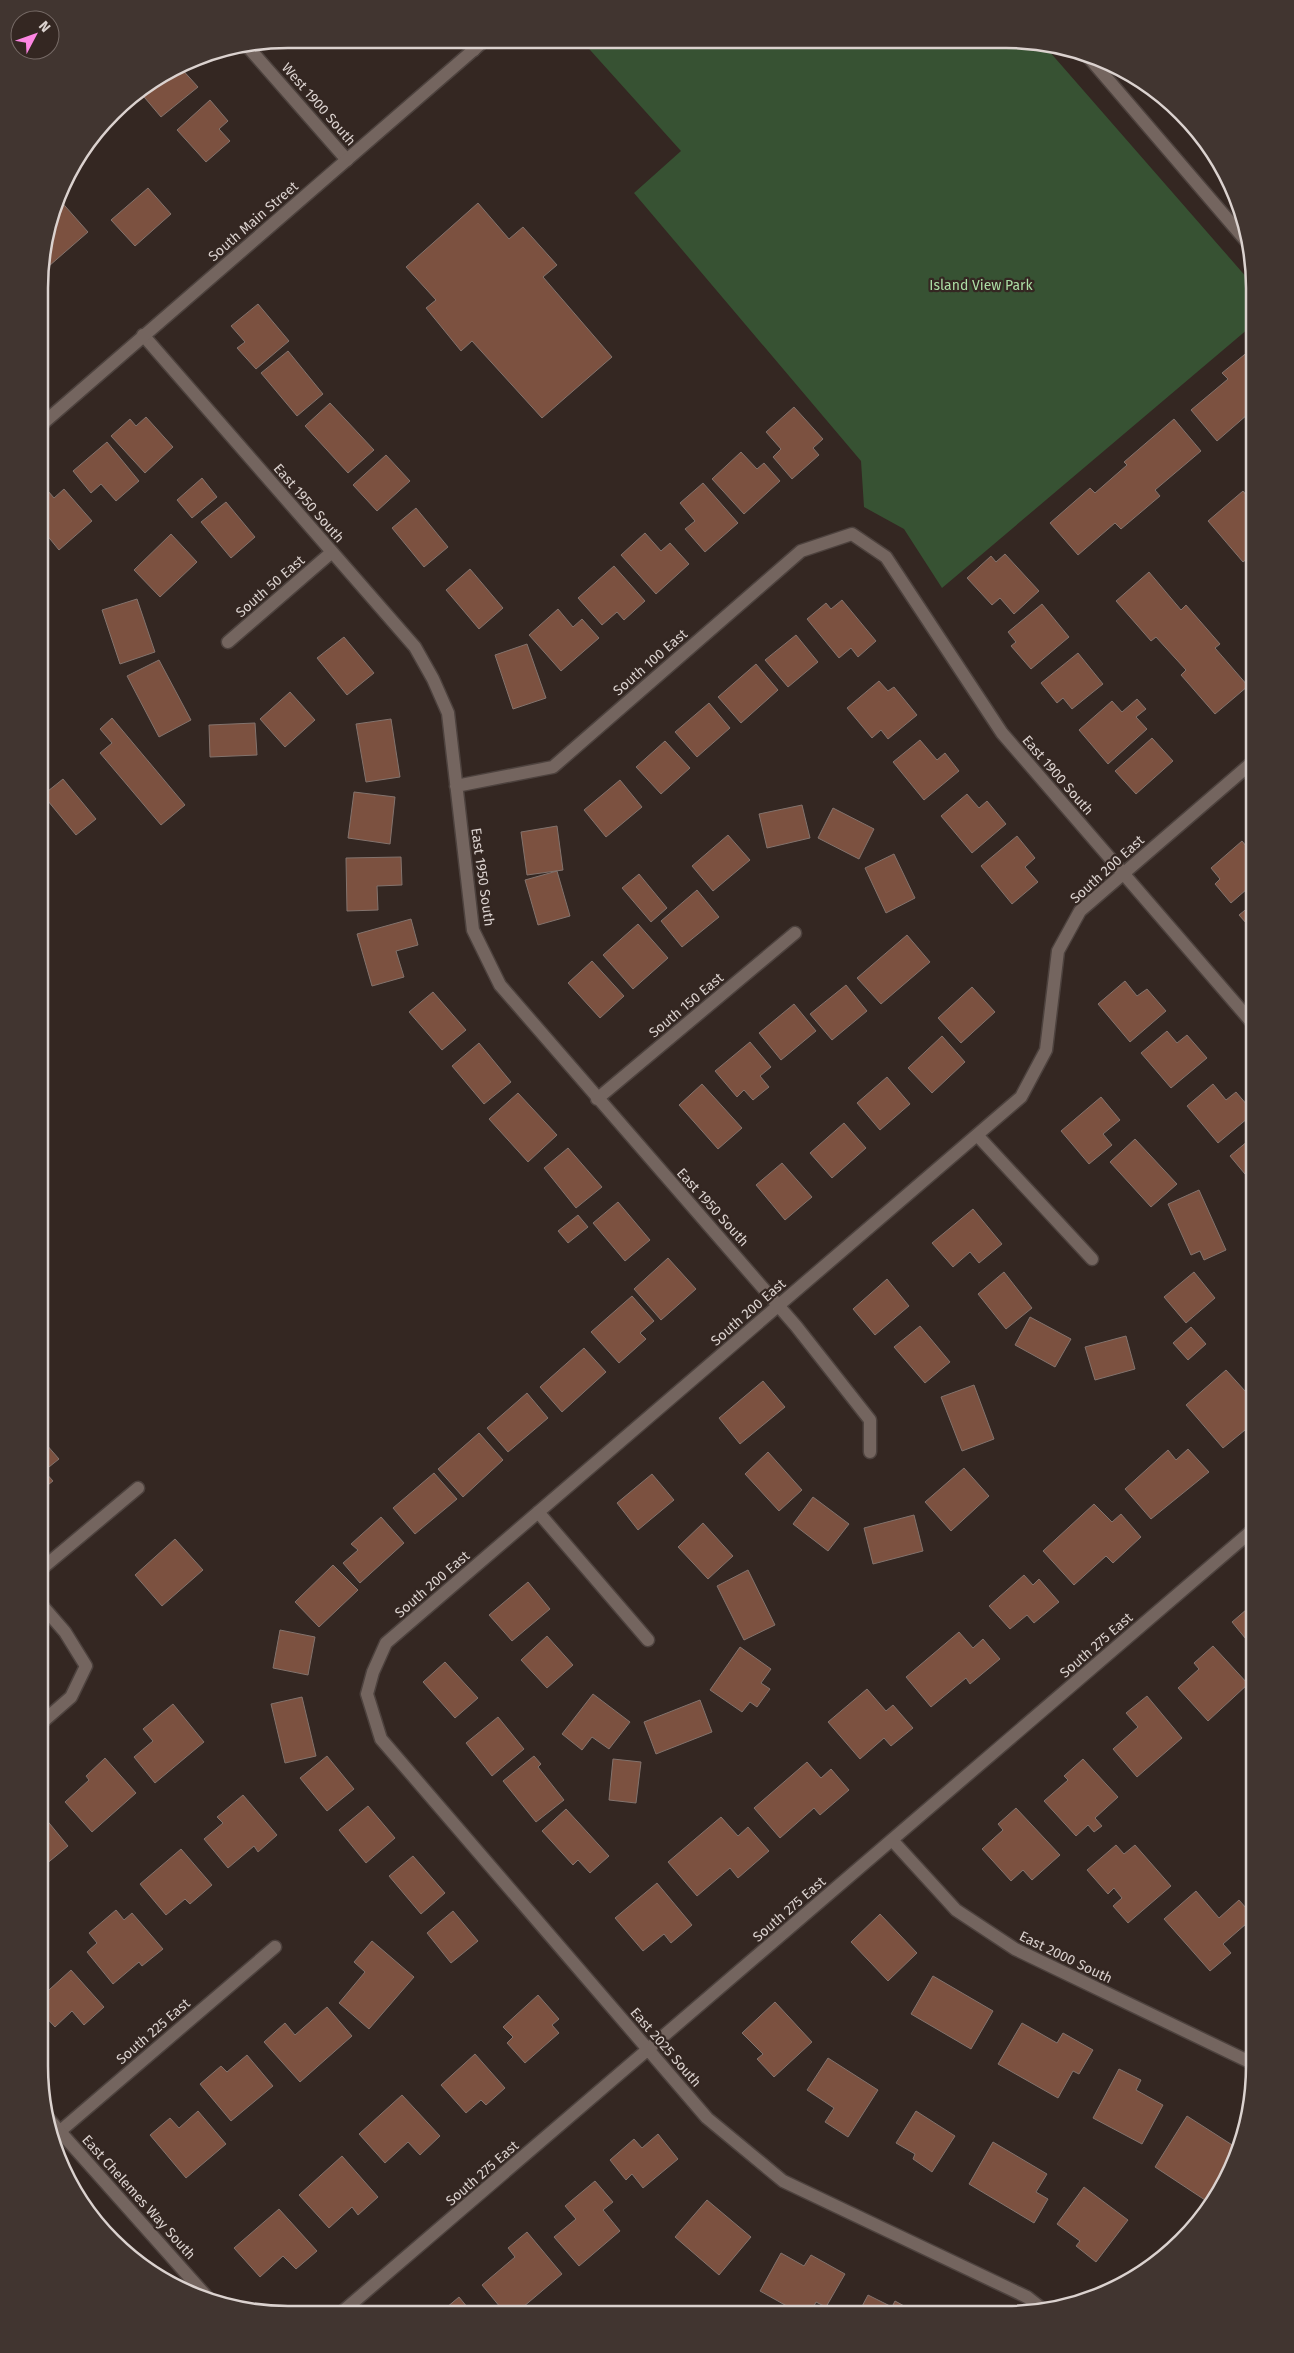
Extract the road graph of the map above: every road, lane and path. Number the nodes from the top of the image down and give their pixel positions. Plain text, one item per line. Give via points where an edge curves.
1 (468, 48) edge
2 (251, 51) edge
3 (1095, 65) edge
4 (347, 160) junction
5 (1240, 234) edge
6 (143, 335) junction
7 (47, 420) edge
8 (852, 534) joint
9 (332, 552) junction
10 (228, 642) dead end
11 (1246, 768) edge
12 (456, 786) junction
13 (1123, 874) junction
14 (795, 933) dead end
15 (1246, 1016) edge
16 (597, 1099) junction
17 (977, 1135) junction
18 (1092, 1259) dead end
19 (779, 1304) junction
20 (870, 1452) dead end
21 (138, 1488) dead end
22 (538, 1512) junction
23 (1246, 1536) edge
24 (47, 1564) edge
25 (47, 1611) edge
26 (648, 1640) dead end
27 (367, 1694) joint
28 (47, 1718) edge
29 (892, 1840) junction
30 (275, 1947) dead end
31 (648, 2050) junction
32 (1246, 2060) edge
33 (57, 2133) edge
34 (59, 2139) edge
35 (199, 2288) edge
36 (1035, 2303) edge
37 (349, 2306) edge

1 - 4 street, South Main Street
2 - 4 street, West 1900 South
3 - 5 street
4 - 6 street, South Main Street
6 - 7 street, South Main Street
6 - 9 street, East 1950 South
8 - 12 street, South 100 East via 800,551 552,767
8 - 13 street, East 1900 South via 886,557 1002,733
9 - 10 street, South 50 East
9 - 12 street, East 1950 South via 415,647 433,679 448,713
11 - 13 street, South 200 East
12 - 16 street, East 1950 South via 473,930 500,985
13 - 15 street, East 1900 South
13 - 17 street, South 200 East via 1080,911 1058,952 1046,1050 1021,1097
14 - 16 street, South 150 East
16 - 19 street, East 1950 South
17 - 18 street
17 - 19 street, South 200 East
19 - 20 street, East 1950 South via 870,1420
19 - 22 street, South 200 East
21 - 24 street
22 - 26 street
22 - 27 street, South 200 East via 386,1643
23 - 29 street, South 275 East
25 - 28 street via 65,1632 86,1666 71,1697
27 - 31 street, East 2025 South via 381,1739
29 - 31 street, South 275 East
29 - 32 street, East 2000 South via 956,1910 1015,1950
30 - 33 street, South 225 East
31 - 36 street, East 2025 South via 707,2118 783,2181
31 - 37 street, South 275 East
34 - 35 street, East Chelemes Way South

